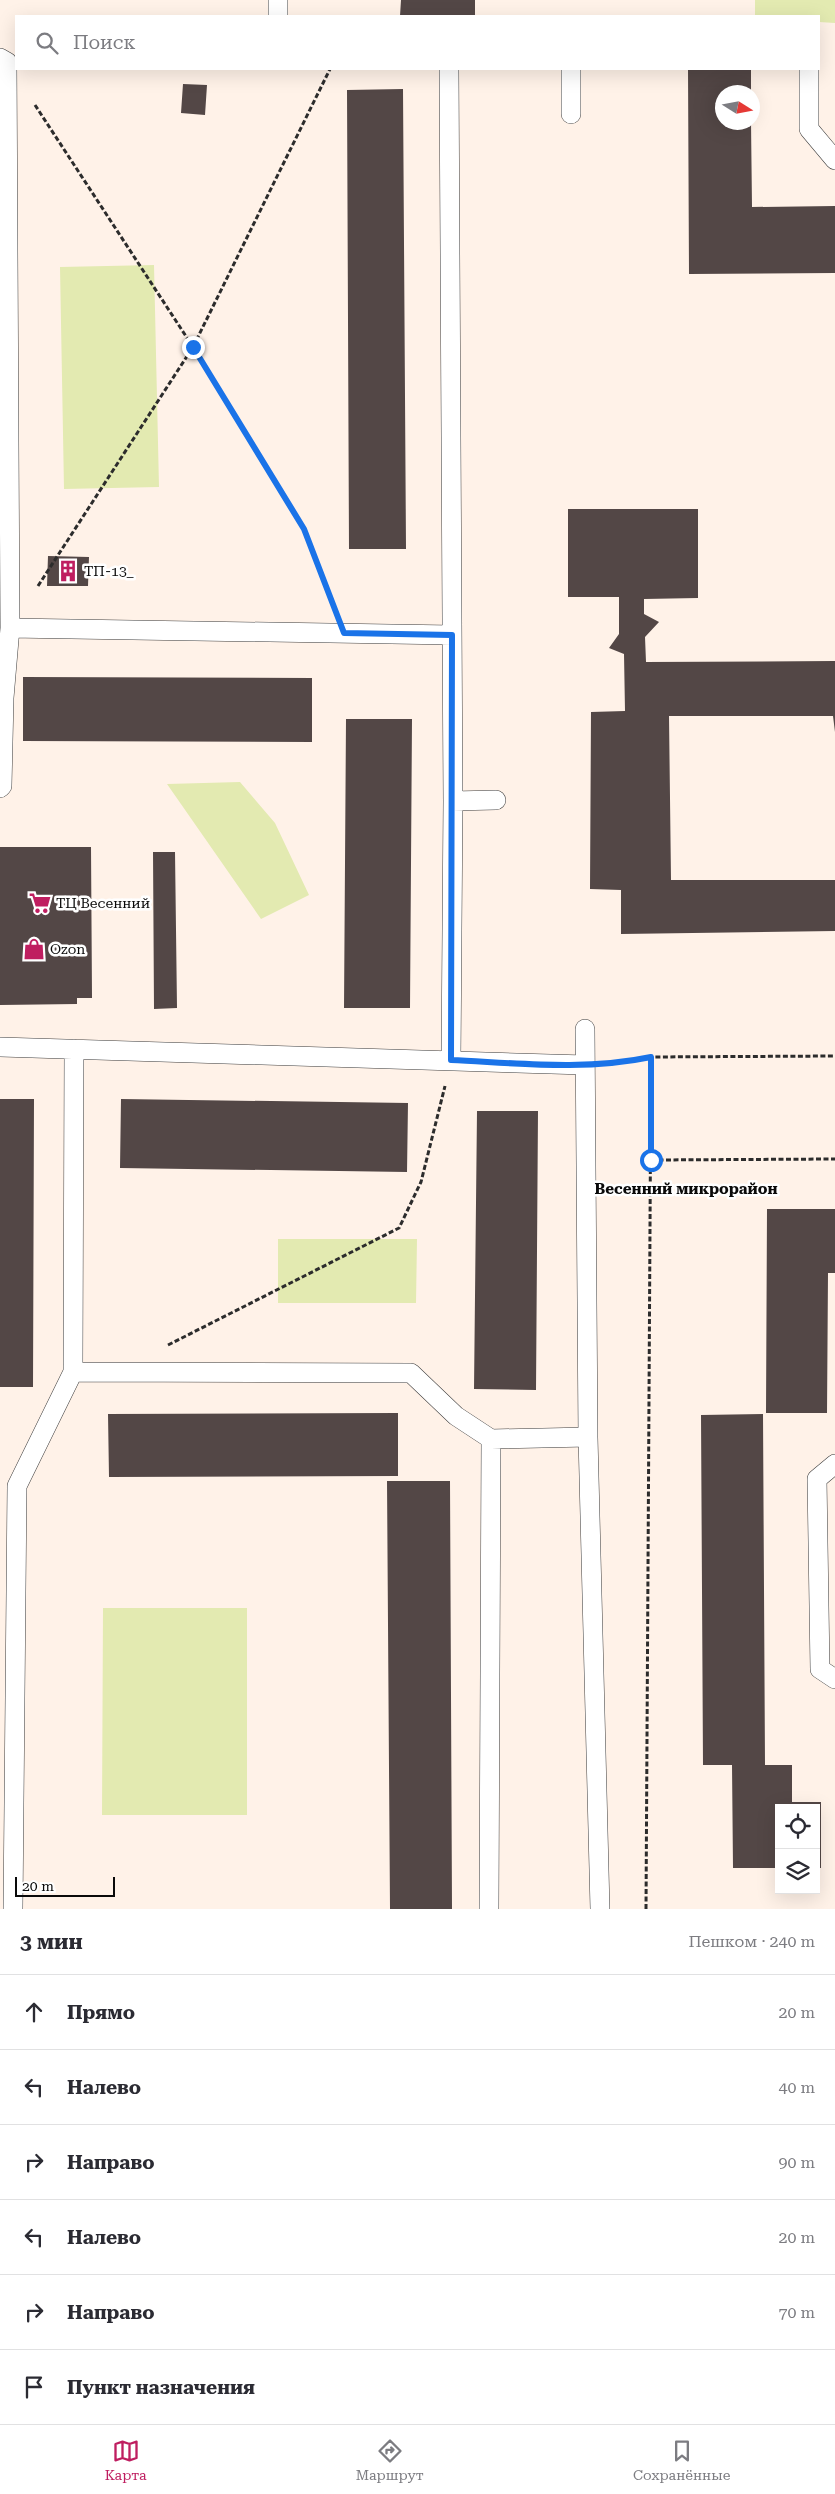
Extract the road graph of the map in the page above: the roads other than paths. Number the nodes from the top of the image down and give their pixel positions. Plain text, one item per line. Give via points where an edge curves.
1 (278, 0) edge
2 (278, 15) edge
3 (8, 61) edge
4 (450, 70) edge
5 (571, 70) edge
6 (809, 70) edge
7 (571, 114) dead end
8 (835, 160) edge
9 (10, 628) junction
10 (452, 635) junction
11 (0, 788) edge
12 (496, 800) dead end
13 (453, 801) junction
14 (584, 1029) dead end
15 (0, 1047) edge
16 (74, 1049) junction
17 (451, 1060) junction
18 (585, 1065) junction
19 (73, 1372) junction
20 (588, 1436) junction
21 (490, 1440) junction
22 (835, 1464) edge
23 (835, 1679) edge
24 (13, 1909) edge
25 (489, 1909) edge
26 (600, 1909) edge

1 - 2 lane
3 - 9 lane
4 - 10 lane
5 - 7 lane
6 - 8 lane via 809,129
9 - 10 lane
9 - 11 lane
10 - 13 lane
12 - 13 lane
13 - 17 lane
14 - 18 lane
15 - 16 lane
16 - 17 lane
16 - 19 lane
17 - 18 lane
18 - 20 lane
19 - 21 lane via 411,1373 456,1416
19 - 24 lane via 17,1486
20 - 21 lane
20 - 26 lane
21 - 25 lane
22 - 23 lane via 817,1479 820,1669

